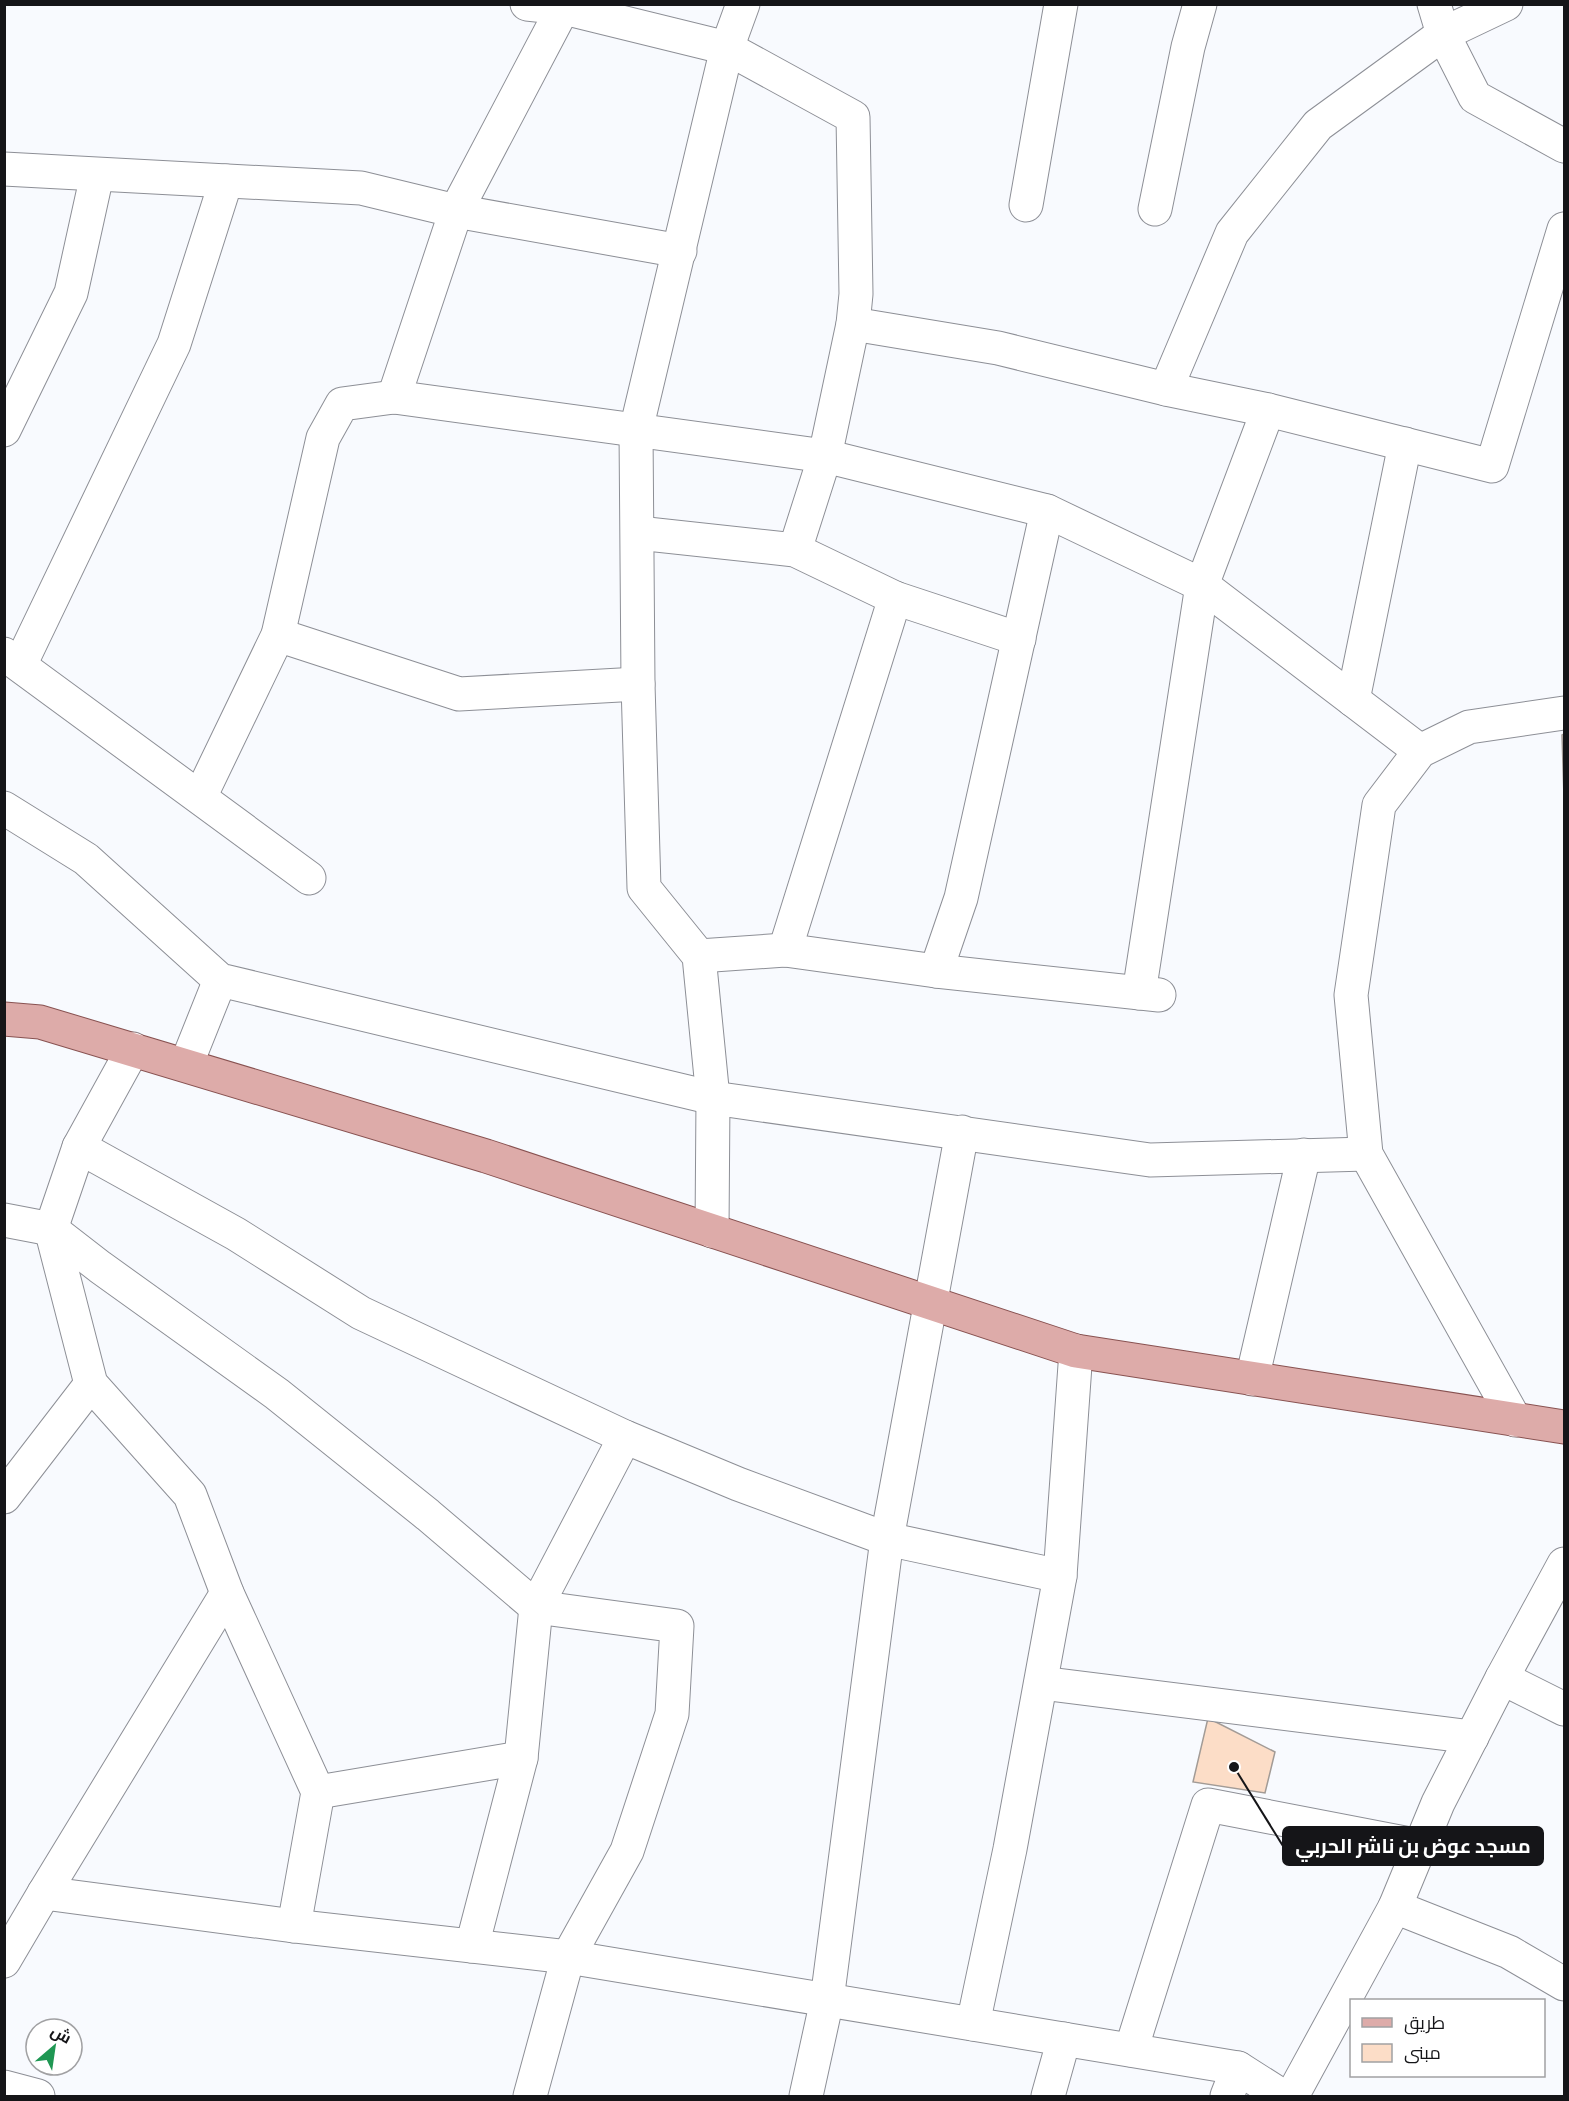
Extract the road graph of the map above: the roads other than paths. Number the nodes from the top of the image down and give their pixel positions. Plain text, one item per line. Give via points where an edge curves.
1 (527, 4) edge
2 (743, 4) edge
3 (1061, 4) edge
4 (1200, 4) edge
5 (1506, 4) edge
6 (565, 6) edge
7 (1438, 19) edge
8 (727, 48) junction
9 (1564, 146) edge
10 (4, 169) edge
11 (97, 175) junction
12 (226, 181) junction
13 (1026, 205) dead end
14 (1155, 209) dead end
15 (456, 211) junction
16 (1564, 229) edge
17 (680, 251) junction
18 (853, 324) junction
19 (1166, 389) junction
20 (394, 397) junction
21 (1268, 411) junction
22 (4, 430) edge
23 (636, 430) junction
24 (1405, 444) junction
25 (825, 456) junction
26 (1047, 511) junction
27 (638, 533) junction
28 (795, 550) junction
29 (1202, 585) junction
30 (895, 598) junction
31 (278, 635) junction
32 (1018, 639) junction
33 (12, 659) edge
34 (638, 684) junction
35 (1353, 700) junction
36 (1564, 713) edge
37 (1420, 751) junction
38 (200, 797) junction
39 (4, 808) edge
40 (309, 878) dead end
41 (786, 950) junction
42 (699, 956) junction
43 (936, 971) junction
44 (220, 980) junction
45 (4, 1019) edge
46 (133, 1049) junction
47 (186, 1065) junction
48 (713, 1098) junction
49 (962, 1132) junction
50 (79, 1147) junction
51 (1366, 1154) junction
52 (1304, 1155) junction
53 (4, 1220) edge
54 (51, 1229) junction
55 (712, 1231) junction
56 (930, 1303) junction
57 (1076, 1351) junction
58 (1252, 1379) junction
59 (91, 1384) junction
60 (1515, 1420) junction
61 (1564, 1427) edge
62 (625, 1437) junction
63 (4, 1497) edge
64 (887, 1539) junction
65 (1564, 1564) edge
66 (1060, 1576) junction
67 (226, 1593) junction
68 (536, 1607) junction
69 (1502, 1678) junction
70 (1041, 1683) junction
71 (1564, 1709) edge
72 (1472, 1737) junction
73 (521, 1758) junction
74 (318, 1792) junction
75 (1420, 1846) junction
76 (44, 1893) junction
77 (1395, 1907) junction
78 (294, 1926) junction
79 (472, 1946) junction
80 (568, 1957) junction
81 (4, 1961) edge
82 (1564, 1984) edge
83 (827, 2000) junction
84 (973, 2024) junction
85 (1064, 2039) junction
86 (1131, 2050) junction
87 (1232, 2082) edge
88 (4, 2087) edge
89 (38, 2097) edge
90 (530, 2097) edge
91 (806, 2097) edge
92 (1048, 2097) edge
93 (1282, 2097) edge
94 (1292, 2097) edge

1 - 6 street
2 - 8 street
3 - 13 street
4 - 14 street
5 - 7 street
6 - 8 street
6 - 15 street
7 - 9 street via 1475,98
7 - 19 street via 1318,125 1232,233
8 - 17 street
8 - 18 street via 853,117
10 - 11 street
11 - 12 street
11 - 22 street via 71,293
12 - 15 street via 361,188
12 - 33 street via 174,344
15 - 17 street
15 - 20 street
16 - 24 street via 1492,466
17 - 23 street
18 - 19 street via 998,348
18 - 25 street
19 - 21 street
20 - 23 street
20 - 31 street via 342,404 323,438
21 - 24 street
21 - 29 street
23 - 25 street
23 - 27 street
24 - 35 street
25 - 26 street
25 - 28 street
26 - 29 street
26 - 32 street
27 - 28 street
27 - 34 street
28 - 30 street
29 - 35 street
29 - 43 street via 1149,994
30 - 32 street
30 - 41 street
31 - 34 street via 459,694
31 - 38 street
32 - 43 street via 961,898
33 - 38 street
34 - 42 street via 644,888
35 - 37 street
36 - 37 street via 1469,727
37 - 51 street via 1379,805 1351,995
38 - 40 street
39 - 44 street via 86,859
41 - 42 street
41 - 43 street
42 - 48 street
44 - 47 street
44 - 48 street
45 - 46 main road via 40,1022
46 - 47 main road
46 - 50 street
47 - 55 main road via 486,1156
48 - 49 street
48 - 55 street
49 - 52 street via 1150,1160
49 - 56 street
50 - 54 street
50 - 62 street via 236,1234 361,1313
51 - 52 street
51 - 60 street
52 - 58 street
53 - 54 street
54 - 59 street
54 - 68 street via 277,1394
55 - 56 main road
56 - 57 main road
56 - 64 street
57 - 58 main road
57 - 66 street
58 - 60 main road
59 - 63 street
59 - 67 street via 190,1495
60 - 61 main road
62 - 64 street
62 - 68 street
64 - 66 street
64 - 83 street
65 - 69 street
66 - 70 street
67 - 74 street
67 - 76 street
68 - 73 street
68 - 80 street via 677,1626 672,1714 627,1851
69 - 71 street
69 - 72 street
70 - 72 street
70 - 84 street
72 - 75 street
73 - 74 street
73 - 79 street
74 - 78 street
75 - 77 street
75 - 86 street via 1208,1805
76 - 78 street
76 - 81 street
77 - 82 street via 1509,1952
77 - 94 street
78 - 79 street
79 - 80 street
80 - 83 street
80 - 90 street
83 - 84 street
83 - 91 street
84 - 85 street
85 - 86 street
85 - 92 street
86 - 87 street
87 - 93 street
88 - 89 street

